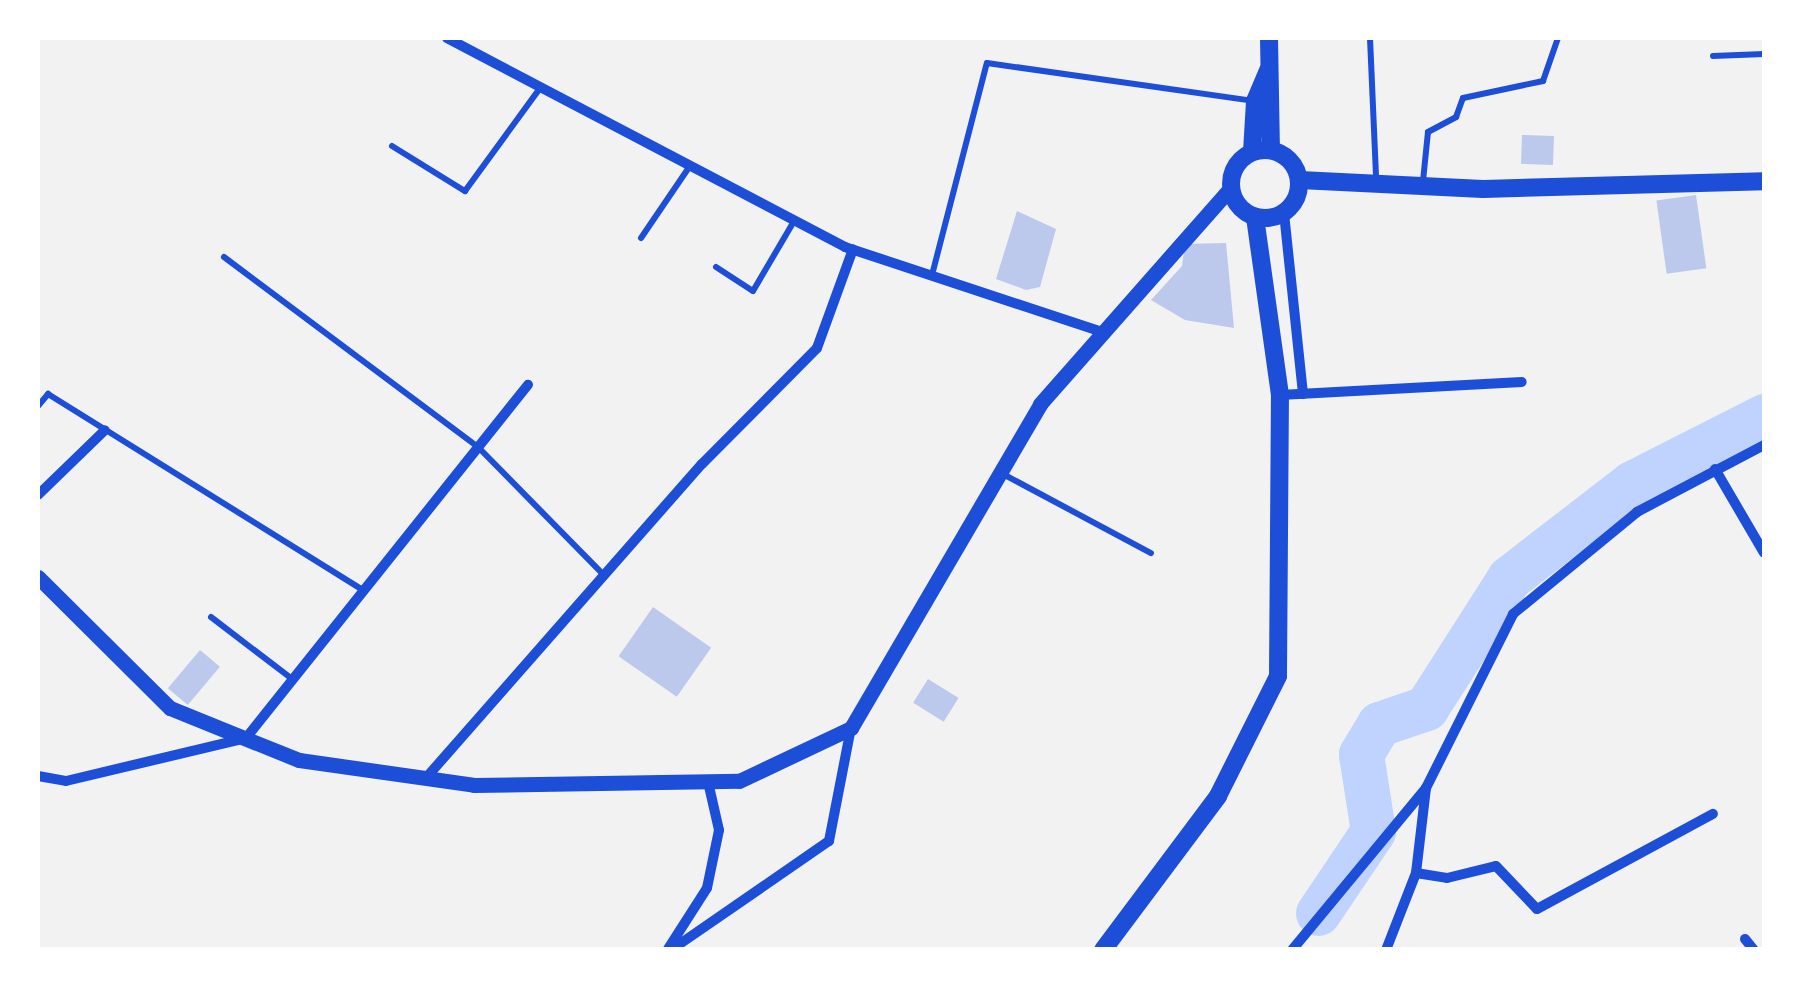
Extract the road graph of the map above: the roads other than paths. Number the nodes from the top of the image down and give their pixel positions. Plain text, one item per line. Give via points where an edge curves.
1 (447, 38) edge
2 (1270, 38) edge
3 (1370, 38) edge
4 (1558, 38) edge
5 (1764, 54) edge
6 (1713, 56) dead end
7 (1268, 70) junction
8 (541, 87) junction
9 (1254, 101) junction
10 (392, 146) dead end
11 (1262, 151) junction
12 (690, 166) junction
13 (1376, 178) junction
14 (1300, 180) junction
15 (1764, 181) edge
16 (1422, 183) junction
17 (1231, 187) junction
18 (1284, 212) junction
19 (1255, 217) junction
20 (794, 220) junction
21 (641, 238) dead end
22 (854, 249) junction
23 (224, 257) dead end
24 (716, 267) dead end
25 (932, 276) junction
26 (1102, 332) junction
27 (1522, 382) dead end
28 (528, 385) dead end
29 (1303, 394) junction
30 (1280, 395) junction
31 (38, 406) edge
32 (105, 430) junction
33 (1764, 445) edge
34 (478, 447) junction
35 (1715, 468) junction
36 (1000, 473) junction
37 (38, 495) edge
38 (1764, 552) edge
39 (1151, 553) dead end
40 (604, 575) junction
41 (38, 577) edge
42 (364, 591) junction
43 (211, 617) dead end
44 (293, 680) junction
45 (851, 728) junction
46 (246, 738) junction
47 (38, 776) edge
48 (426, 778) junction
49 (708, 782) junction
50 (1426, 788) junction
51 (1713, 814) dead end
52 (1416, 873) junction
53 (1745, 939) dead end
54 (669, 950) edge
55 (1102, 950) edge
56 (1292, 950) edge
57 (1386, 950) edge
58 (1754, 950) edge

1 - 8 street
2 - 7 main road
3 - 13 lane
4 - 16 lane via 1543,81 1464,98 1456,116 1428,132
5 - 6 lane
7 - 9 main road
7 - 11 main road
8 - 10 lane via 465,191
8 - 12 street
9 - 11 main road
9 - 25 lane via 987,64
11 - 14 main road
11 - 17 main road
12 - 20 street
12 - 21 lane
13 - 14 main road
13 - 16 main road
14 - 18 main road
15 - 16 main road
17 - 19 main road
17 - 26 street
18 - 19 main road
18 - 29 street
19 - 30 main road
20 - 22 street
20 - 24 lane via 753,291
22 - 25 street
22 - 40 street via 817,348
23 - 34 lane
25 - 26 street
26 - 36 street via 1040,404
27 - 29 street
28 - 34 street
29 - 30 street
30 - 55 main road via 1278,676 1218,796
31 - 32 lane via 48,394
32 - 37 street
32 - 42 lane
33 - 35 street
34 - 40 lane
34 - 42 street
35 - 38 street
35 - 50 street via 1576,555 1513,614
36 - 39 lane
36 - 45 street
40 - 48 street
41 - 46 street via 170,708
42 - 44 street
43 - 44 lane
44 - 46 street
45 - 49 street via 738,781
45 - 54 street via 828,840
46 - 47 street via 66,781
46 - 48 street via 299,760
48 - 49 street
49 - 54 street via 719,830 707,888
50 - 52 street
50 - 56 street
51 - 52 street via 1537,910 1496,866 1447,878
52 - 57 street
53 - 58 street

